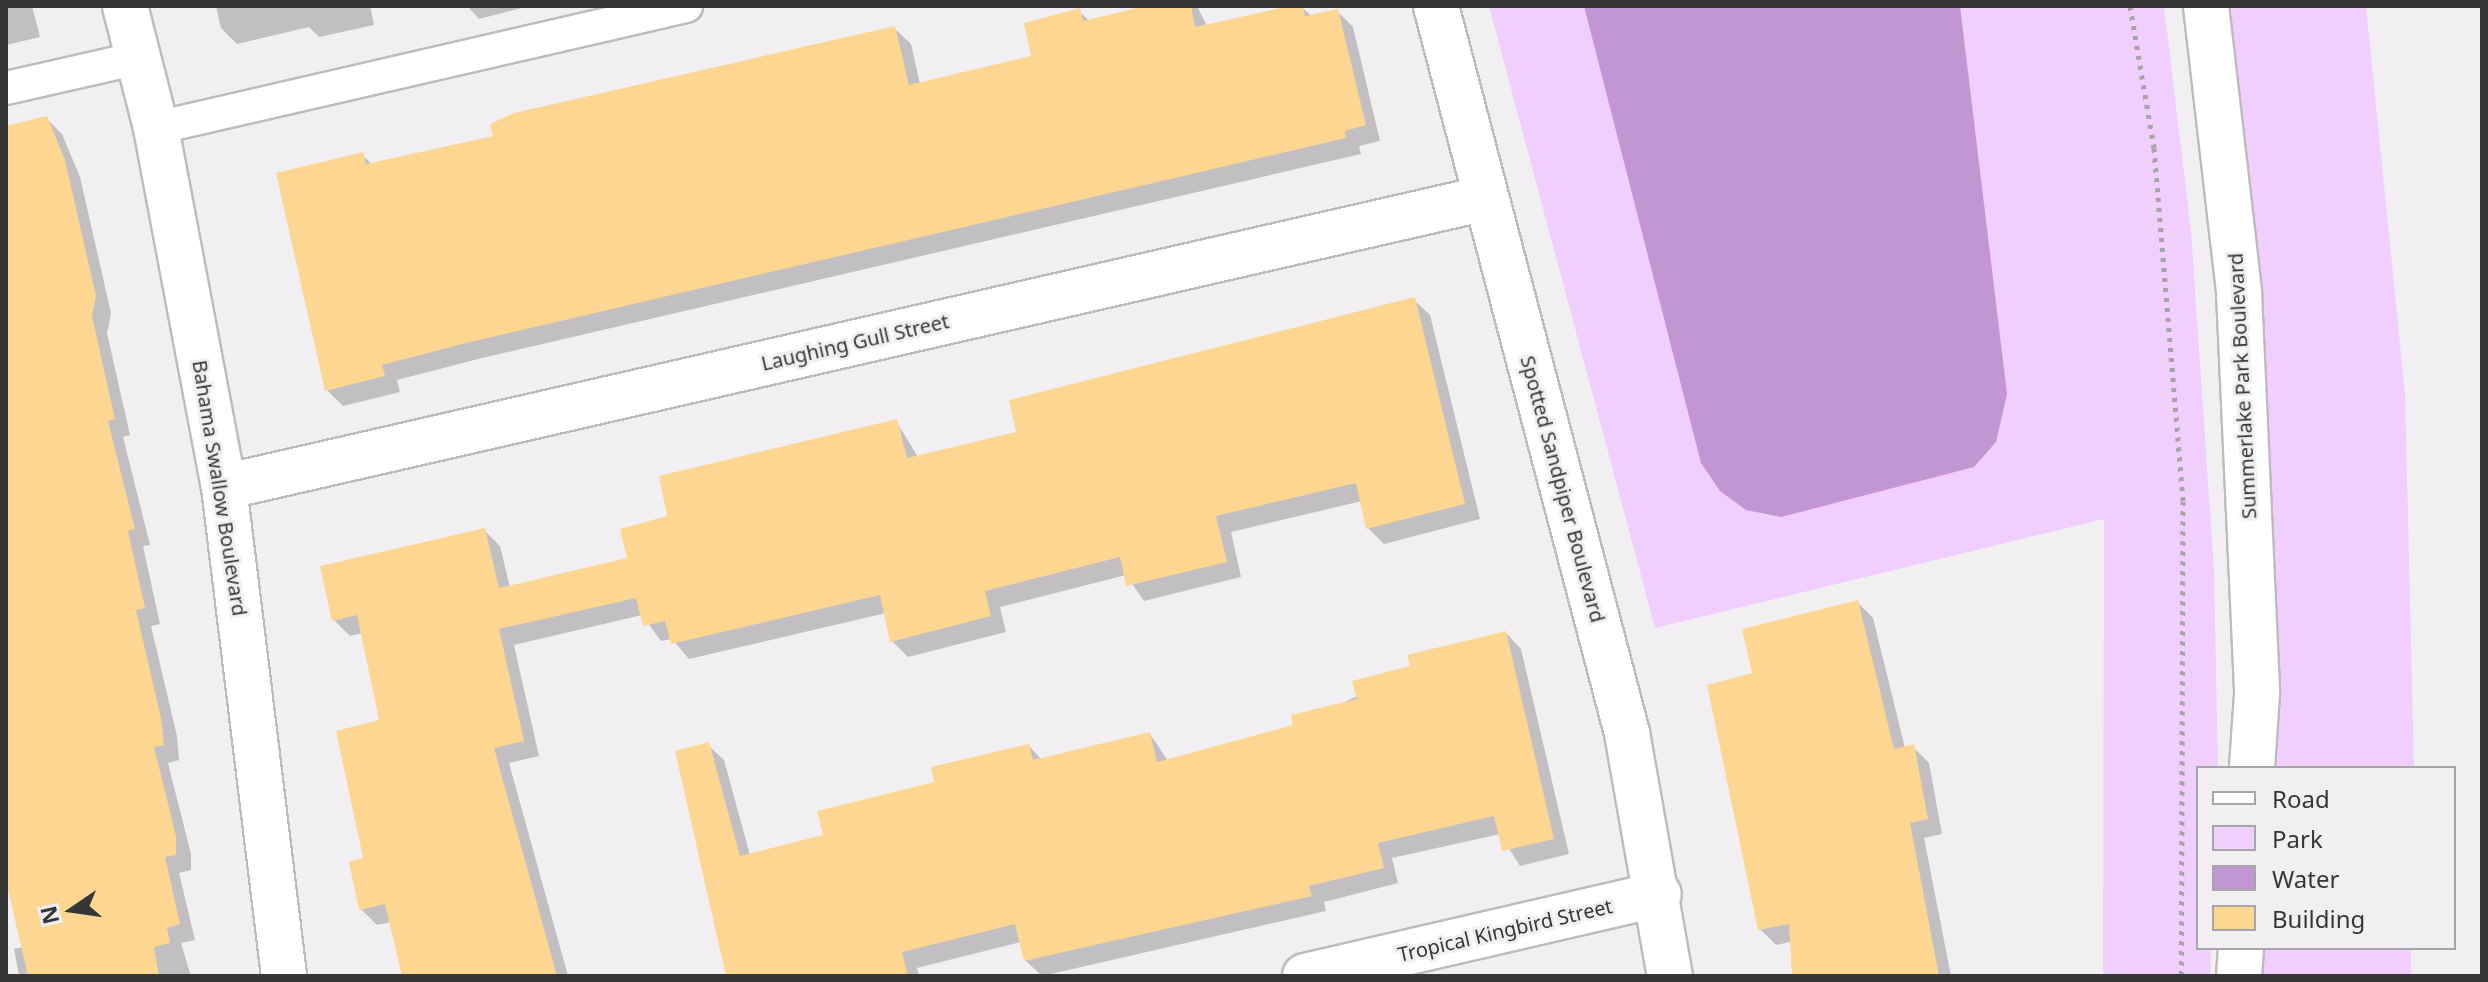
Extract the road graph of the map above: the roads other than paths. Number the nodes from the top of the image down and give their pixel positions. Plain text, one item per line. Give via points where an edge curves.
1 (125, 6) edge
2 (686, 6) edge
3 (1436, 6) edge
4 (2206, 6) edge
5 (138, 58) junction
6 (6, 88) edge
7 (156, 128) junction
8 (1486, 198) junction
9 (224, 487) junction
10 (2252, 766) edge
11 (1659, 894) junction
12 (2241, 950) edge
13 (284, 976) edge
14 (1305, 976) edge
15 (1670, 976) edge
16 (2239, 976) edge

1 - 5 street, Bahama Swallow Boulevard
2 - 7 lane
3 - 8 street, Spotted Sandpiper Boulevard
4 - 10 street, Summerlake Park Boulevard via 2239,293 2257,694
5 - 6 lane
5 - 7 street, Bahama Swallow Boulevard
7 - 9 street, Bahama Swallow Boulevard
8 - 9 street, Laughing Gull Street
8 - 11 street, Spotted Sandpiper Boulevard via 1627,733
9 - 13 street, Bahama Swallow Boulevard
11 - 14 street, Tropical Kingbird Street
11 - 15 street, Spotted Sandpiper Boulevard
12 - 16 street

